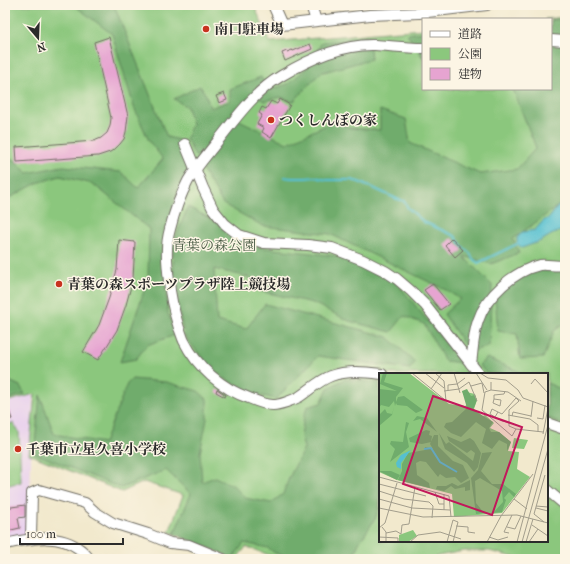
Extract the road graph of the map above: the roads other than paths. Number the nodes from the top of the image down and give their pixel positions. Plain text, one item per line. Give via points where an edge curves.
1 (273, 5) edge
2 (311, 5) edge
3 (487, 5) edge
4 (418, 9) edge
5 (370, 10) edge
6 (316, 21) junction
7 (552, 40) edge
8 (565, 41) edge
9 (422, 48) edge
10 (185, 144) dead end
11 (196, 170) junction
12 (565, 265) edge
13 (471, 364) junction
14 (478, 373) edge
15 (379, 374) edge
16 (548, 423) edge
17 (565, 428) edge
18 (548, 491) edge
19 (565, 506) edge
20 (31, 539) junction
21 (5, 544) edge
22 (90, 559) edge
23 (223, 559) edge

1 - 6 street via 282,24
2 - 6 street
3 - 4 street
4 - 5 street
5 - 6 street
7 - 8 street
9 - 11 street via 373,45 346,48 306,62 280,76 255,96 238,115
10 - 11 street
11 - 13 street via 213,209 225,224 239,235 264,243 308,244 332,248 385,271 425,305
11 - 15 street via 177,206 169,231 167,251 170,292 175,316 183,340 199,364 228,388 248,398 273,405 299,397 331,376 347,373
12 - 13 street via 541,265 522,272 493,295 477,321
13 - 14 street
16 - 17 street
18 - 19 street
20 - 21 street
20 - 22 street via 64,541 75,546
20 - 23 street via 32,493 38,490 85,503 113,523 170,543 189,544

